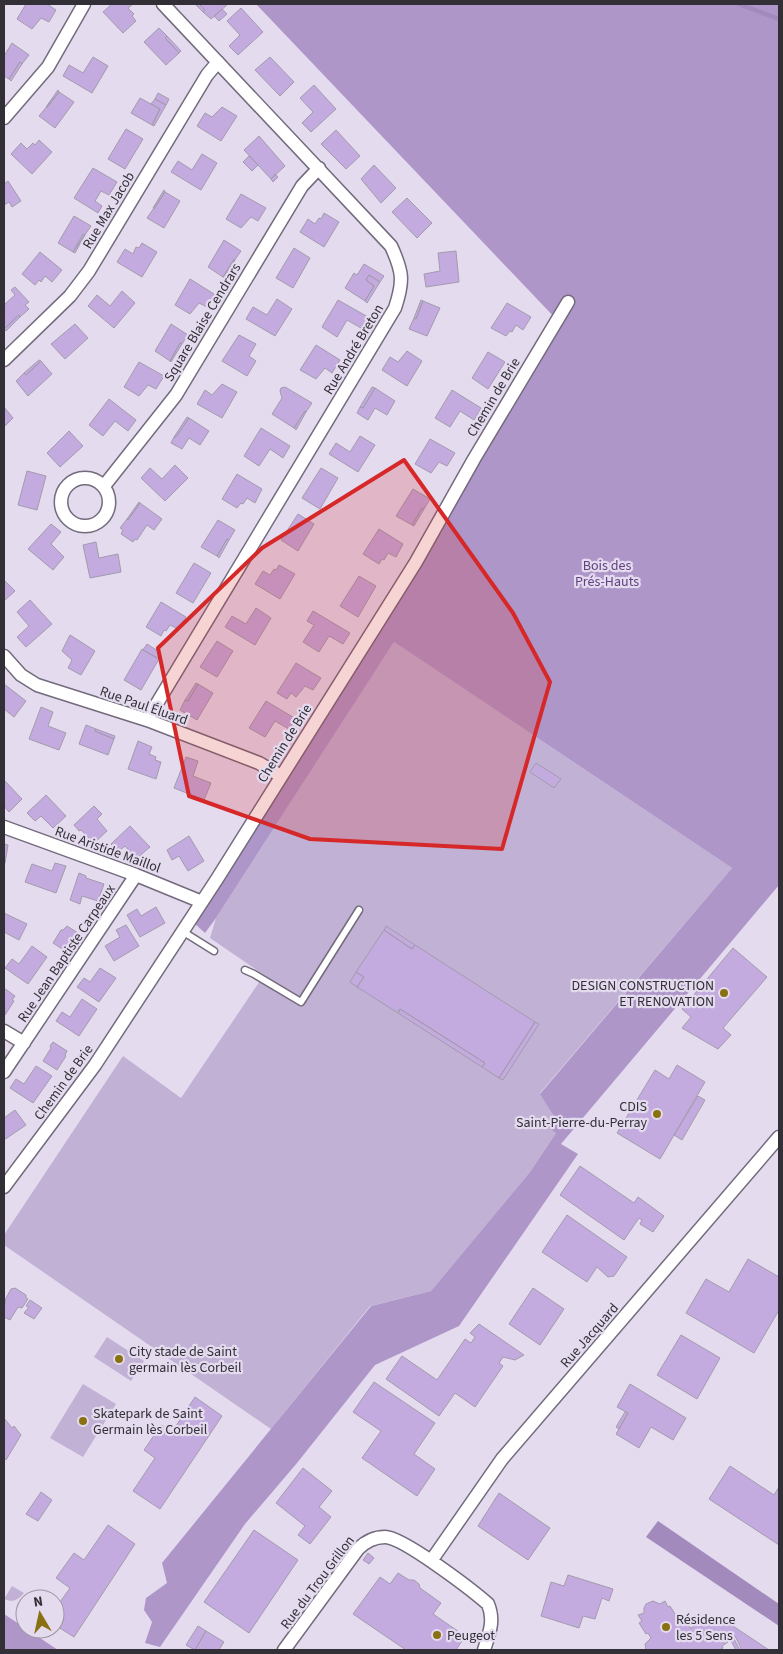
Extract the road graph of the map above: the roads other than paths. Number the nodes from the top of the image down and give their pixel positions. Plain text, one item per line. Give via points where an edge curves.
1 (84, 4) edge
2 (163, 4) edge
3 (218, 62) junction
4 (4, 118) edge
5 (319, 168) junction
6 (568, 302) dead end
7 (4, 360) edge
8 (104, 486) dead end
9 (4, 656) edge
10 (147, 720) junction
11 (281, 776) junction
12 (4, 827) edge
13 (136, 874) junction
14 (202, 902) junction
15 (359, 910) dead end
16 (182, 931) junction
17 (214, 951) dead end
18 (244, 970) dead end
19 (4, 1031) edge
20 (24, 1043) junction
21 (4, 1072) edge
22 (779, 1137) edge
23 (4, 1187) edge
24 (431, 1561) junction
25 (284, 1650) edge
26 (484, 1650) edge

1 - 4 street via 48,67
2 - 3 street, Rue André Breton
3 - 5 street, Rue André Breton
3 - 7 street, Rue Max Jacob via 207,75 89,271 70,296
5 - 8 street, Square Blaise Cendrars via 302,186 176,395
5 - 10 street, Rue André Breton via 391,246 400,264 402,287 395,308
6 - 11 street, Chemin de Brie via 416,562
9 - 10 street, Rue Paul Éluard via 21,675 37,685
10 - 11 street, Rue Paul Éluard via 259,763
11 - 14 street, Chemin de Brie
12 - 13 street, Rue Aristide Maillol
13 - 14 street, Rue Aristide Maillol
13 - 20 street, Rue Jean Baptiste Carpeaux
14 - 16 street, Chemin de Brie
15 - 18 lane via 301,1002
16 - 17 lane
16 - 23 street, Chemin de Brie via 95,1065
19 - 20 street
20 - 21 street, Rue Jean Baptiste Carpeaux
22 - 24 street, Rue Jacquard via 502,1459
24 - 25 street, Rue du Trou Grillon via 386,1536 365,1542
24 - 26 street, Rue du Trou Grillon via 488,1604 492,1625

